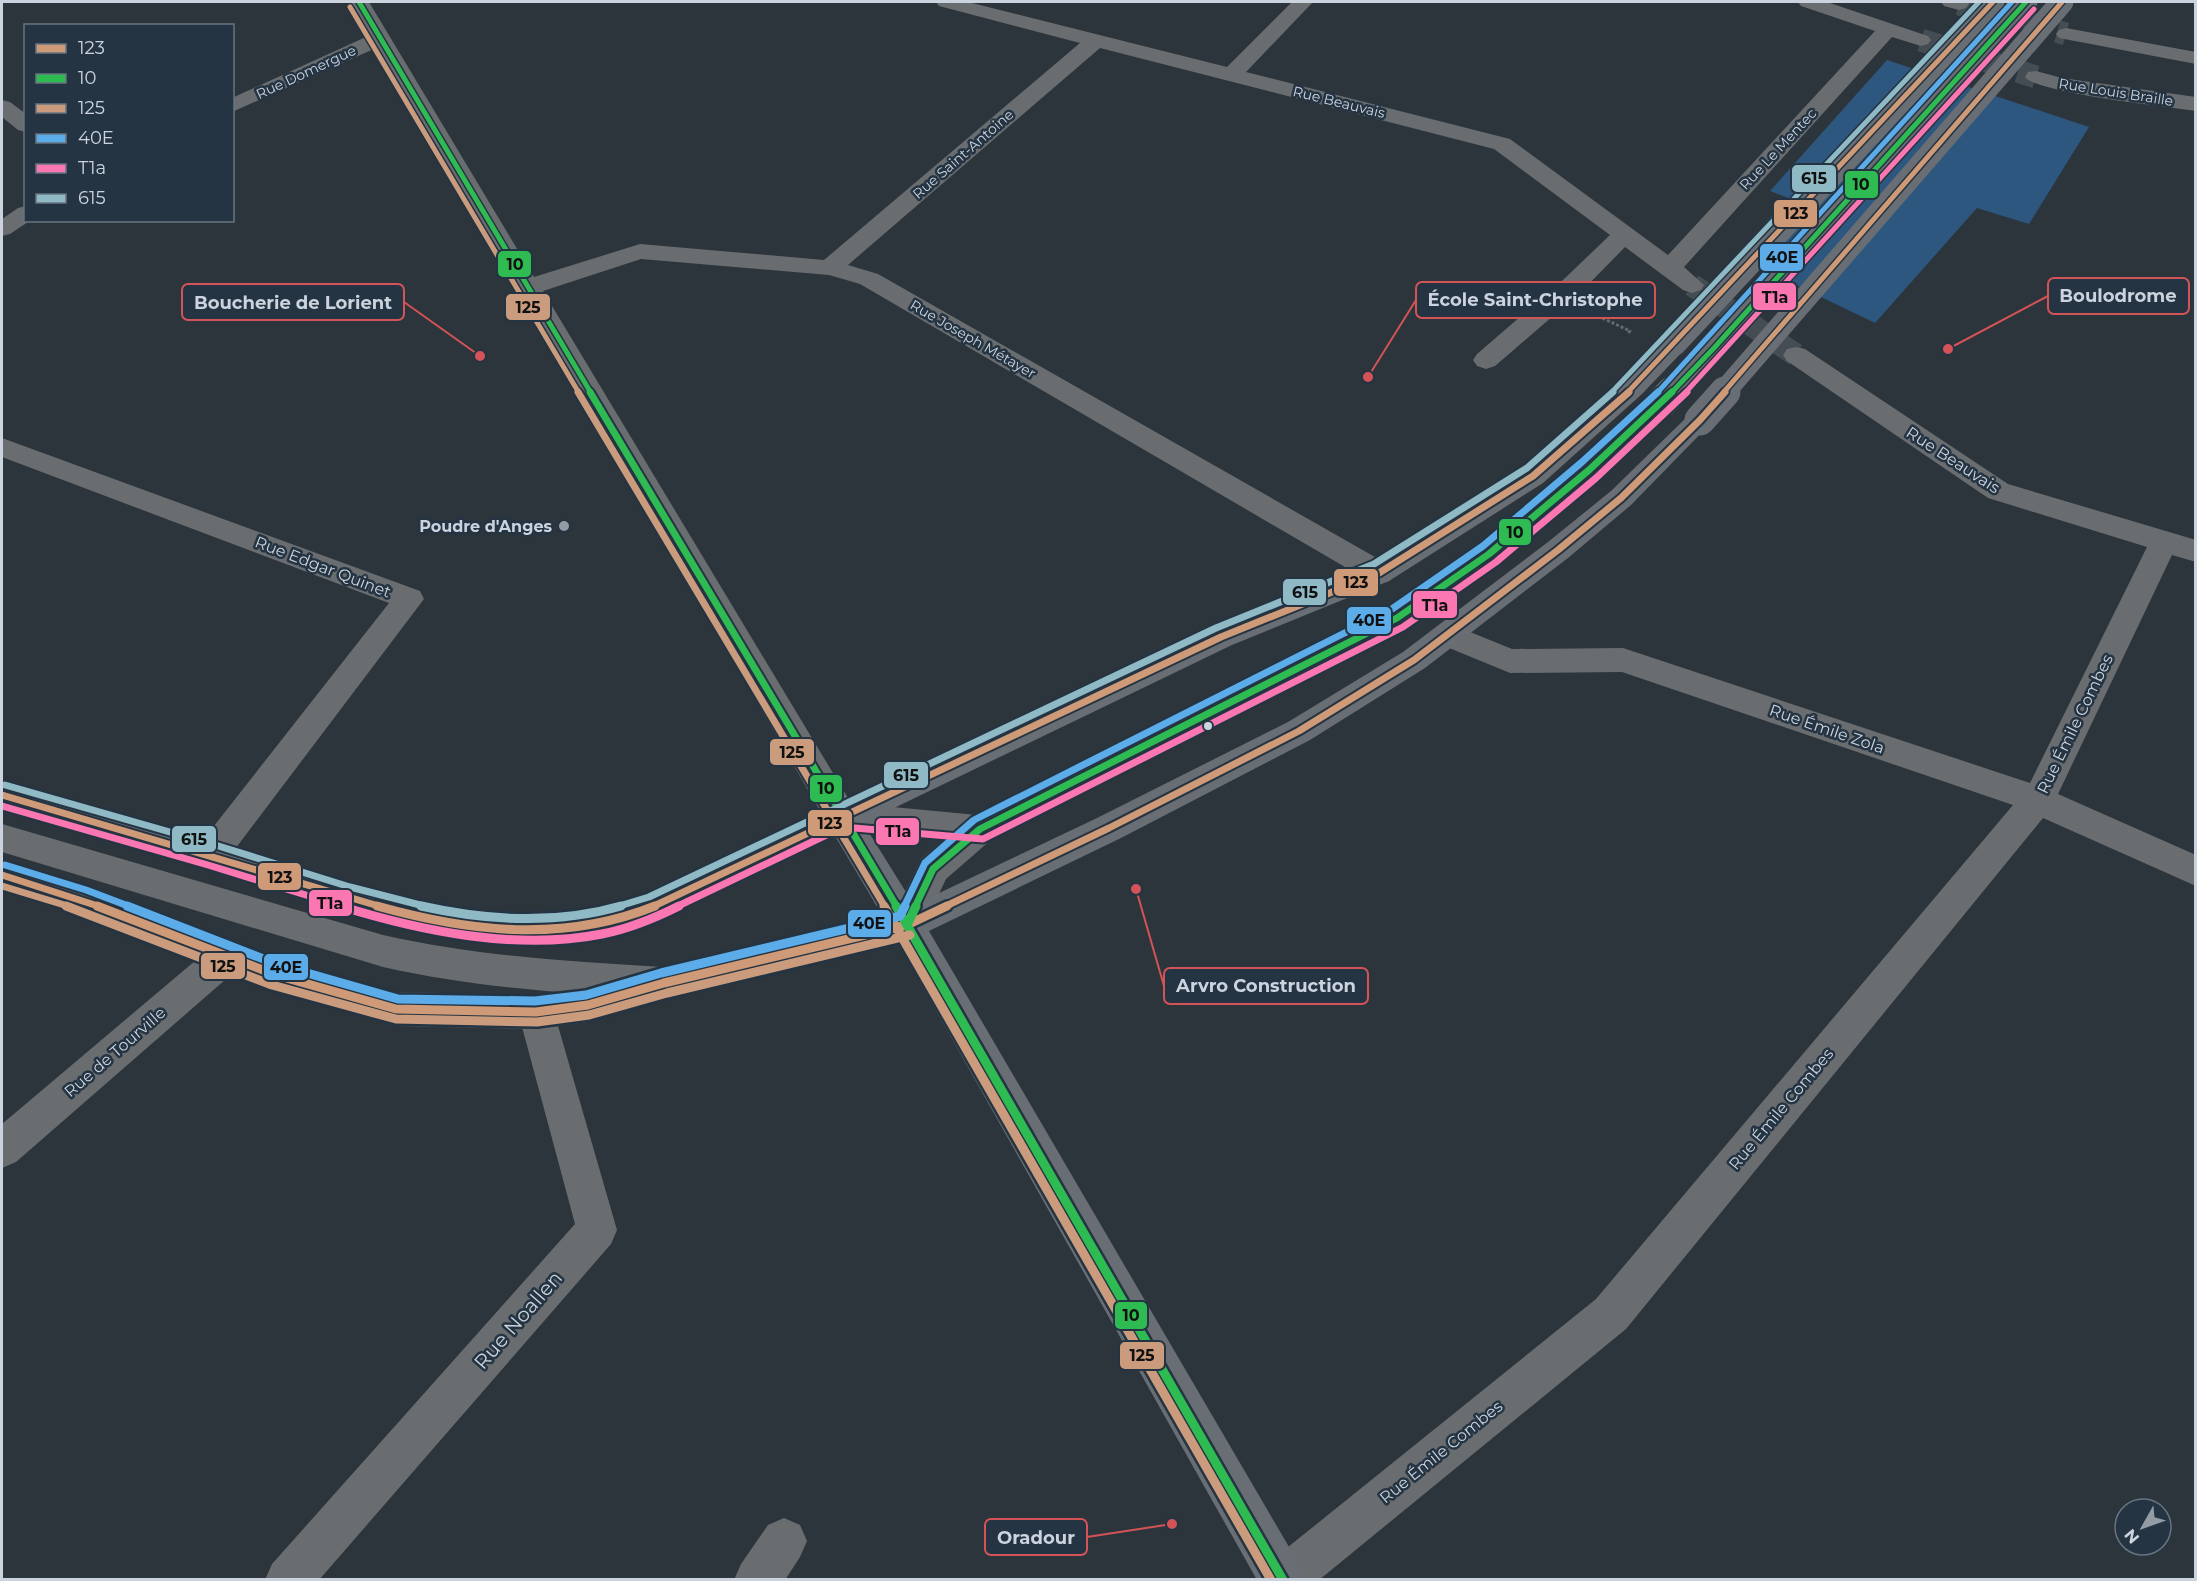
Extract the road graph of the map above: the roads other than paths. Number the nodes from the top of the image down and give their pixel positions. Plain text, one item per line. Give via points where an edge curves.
1 (359, 2) edge
2 (946, 2) edge
3 (1302, 2) edge
4 (1808, 2) edge
5 (1993, 2) edge
6 (2026, 2) edge
7 (2062, 2) edge
8 (1888, 29) junction
9 (2066, 34) tunnel mouth
10 (380, 38) junction
11 (1096, 40) junction
12 (1921, 40) tunnel mouth
13 (2196, 58) edge
14 (1232, 75) junction
15 (2037, 77) tunnel mouth
16 (2196, 104) edge
17 (234, 105) edge
18 (2, 107) edge
19 (24, 124) edge
20 (24, 214) edge
21 (2, 229) edge
22 (1624, 235) junction
23 (830, 268) junction
24 (1669, 269) junction
25 (1692, 285) tunnel mouth
26 (528, 287) junction
27 (1796, 355) tunnel mouth
28 (1486, 360) dead end
29 (2, 447) edge
30 (2180, 546) edge
31 (1379, 573) junction
32 (1448, 635) junction
33 (2, 795) edge
34 (2038, 800) junction
35 (841, 816) junction
36 (980, 829) junction
37 (2, 838) edge
38 (211, 855) junction
39 (2196, 871) edge
40 (2, 874) edge
41 (907, 925) junction
42 (228, 955) junction
43 (664, 983) junction
44 (536, 1011) junction
45 (2, 1149) edge
46 (288, 1580) edge
47 (1283, 1580) edge

1 - 10 street
2 - 11 street, Rue Beauvais
3 - 14 street
4 - 8 street
5 - 31 main road, bridge via 1633,388 1533,476
6 - 36 street, bridge via 1662,402 1489,554 1398,618
7 - 32 main road, bridge via 1700,420 1621,498
8 - 12 street
8 - 24 street, Rue Le Mentec
9 - 13 street
10 - 17 street, Rue Domergue
10 - 26 street
11 - 14 street, Rue Beauvais
11 - 23 street, Rue Saint-Antoine
14 - 22 street, Rue Beauvais via 1502,144
15 - 16 street, Rue Louis Braille via 2060,84
18 - 19 street
20 - 21 street
22 - 24 street, Rue Beauvais
22 - 28 street
23 - 26 street, Rue Joseph Métayer via 640,251
23 - 31 street, Rue Joseph Métayer via 869,279
24 - 25 street, Rue Beauvais
26 - 35 street
27 - 30 street, Rue Beauvais via 1998,491
29 - 38 street, Rue Edgar Quinet via 409,599
30 - 34 street, Rue Émile Combes
31 - 35 main road via 1221,637
32 - 34 street, Rue Émile Zola via 1510,661 1623,660
32 - 41 main road via 1299,731 1110,828
33 - 38 main road
34 - 39 street, Rue Émile Zola
34 - 47 street, Rue Émile Combes via 1611,1314
35 - 36 street
35 - 38 main road via 653,907 600,924 539,931 473,925 388,910
35 - 41 main road
36 - 41 street via 933,869
37 - 43 street via 383,951 436,963 518,974
40 - 42 main road
41 - 43 main road
41 - 47 main road
42 - 44 main road via 276,975 396,1009
42 - 45 street, Rue de Tourville
43 - 44 main road via 588,1005
44 - 46 street, Rue Noallen via 597,1230

